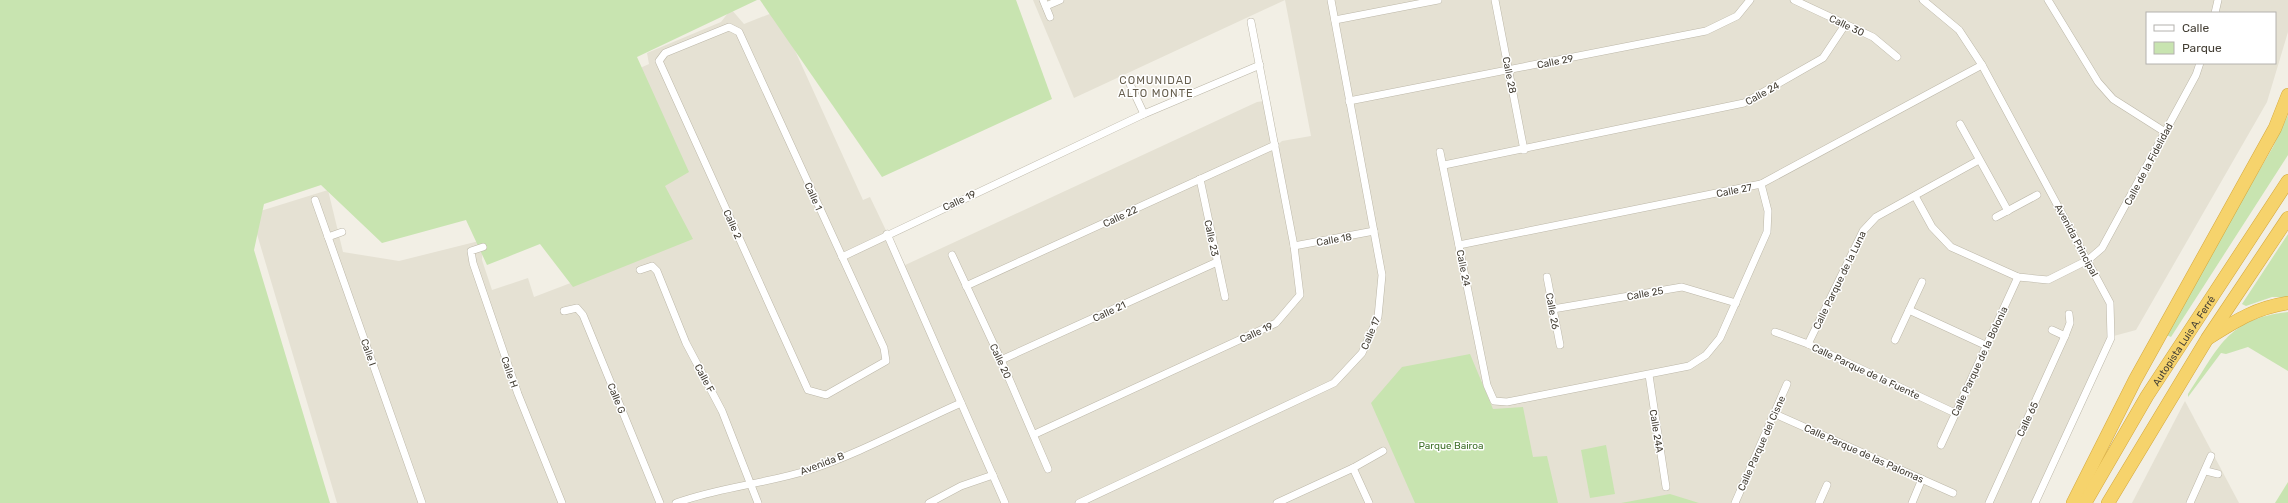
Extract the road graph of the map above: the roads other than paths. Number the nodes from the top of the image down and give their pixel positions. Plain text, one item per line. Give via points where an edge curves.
1 (1060, 0) edge
2 (1331, 0) edge
3 (1438, 0) edge
4 (1495, 0) edge
5 (1750, 0) edge
6 (1794, 0) edge
7 (1922, 0) edge
8 (2048, 0) edge
9 (2218, 0) edge
10 (1045, 3) edge
11 (2215, 12) edge
12 (1050, 16) dead end
13 (1335, 20) junction
14 (1251, 22) dead end
15 (1845, 25) junction
16 (739, 32) joint
17 (1897, 57) dead end
18 (2200, 64) edge
19 (1982, 65) junction
20 (1260, 66) junction
21 (1509, 70) junction
22 (1128, 82) dead end
23 (2288, 95) edge
24 (1349, 100) junction
25 (1144, 114) junction
26 (1960, 124) dead end
27 (2165, 132) junction
28 (1275, 146) junction
29 (1524, 150) junction
30 (1440, 152) dead end
31 (1979, 160) junction
32 (1444, 165) junction
33 (1200, 179) junction
34 (2288, 181) edge
35 (1761, 184) junction
36 (2038, 195) dead end
37 (1915, 196) junction
38 (315, 200) dead end
39 (2008, 211) junction
40 (1996, 217) dead end
41 (2288, 218) edge
42 (1374, 231) junction
43 (342, 232) dead end
44 (888, 234) junction
45 (328, 237) junction
46 (1459, 245) junction
47 (1294, 246) junction
48 (483, 247) dead end
49 (952, 255) dead end
50 (842, 257) junction
51 (2088, 260) junction
52 (1217, 262) junction
53 (640, 270) dead end
54 (1547, 277) dead end
55 (2018, 277) junction
56 (1922, 282) dead end
57 (966, 286) junction
58 (1224, 297) dead end
59 (1736, 303) junction
60 (2288, 303) edge
61 (1553, 309) junction
62 (1909, 310) junction
63 (564, 311) dead end
64 (2069, 314) dead end
65 (2052, 330) dead end
66 (1776, 332) dead end
67 (2065, 336) junction
68 (2207, 339) junction
69 (1895, 340) dead end
70 (1808, 344) junction
71 (1560, 345) dead end
72 (1985, 345) junction
73 (1001, 360) junction
74 (886, 361) joint
75 (1649, 375) junction
76 (1787, 384) dead end
77 (961, 403) junction
78 (1955, 413) junction
79 (1776, 414) junction
80 (1035, 434) junction
81 (1941, 445) dead end
82 (1383, 451) dead end
83 (2211, 456) dead end
84 (1353, 468) junction
85 (1048, 469) dead end
86 (2206, 471) junction
87 (2218, 474) dead end
88 (993, 475) junction
89 (1922, 479) junction
90 (751, 485) junction
91 (1827, 485) dead end
92 (1666, 486) dead end
93 (1953, 493) dead end
94 (422, 503) edge
95 (562, 503) edge
96 (660, 503) edge
97 (676, 503) edge
98 (758, 503) edge
99 (928, 503) edge
100 (1005, 503) edge
101 (1079, 503) edge
102 (1277, 503) edge
103 (1369, 503) edge
104 (1735, 503) edge
105 (1819, 503) edge
106 (1912, 503) edge
107 (1989, 503) edge
108 (2035, 503) edge
109 (2073, 503) edge
110 (2085, 503) edge
111 (2108, 503) edge
112 (2190, 503) edge

1 - 10 street
2 - 13 street, Calle 17
3 - 13 street
4 - 21 street, Calle 28
5 - 21 street, Calle 29 via 1737,16 1706,31
6 - 15 street, Calle 30
7 - 19 street, Avenida Principal via 1959,30
8 - 27 street via 2098,82 2113,99
9 - 11 street
10 - 12 street
13 - 24 street, Calle 17
14 - 20 street, Calle 19
15 - 17 street, Calle 30 via 1873,37
15 - 29 street, Calle 24 via 1823,58 1744,103
16 - 50 street, Calle 1
16 - 74 street, Calle 2 via 729,27 665,53 659,60 808,390 826,395
18 - 27 street, Calle de la Fidelidad
19 - 35 street, Calle 27
19 - 51 street, Avenida Principal
20 - 25 street, Calle 19
20 - 28 street, Calle 19
21 - 24 street, Calle 29
21 - 29 street, Calle 28
22 - 25 street
23 - 109 highway via 2275,128 2135,380
24 - 42 street, Calle 17
25 - 44 street, Calle 19
26 - 31 street
27 - 51 street, Calle de la Fidelidad via 2102,248
28 - 33 street, Calle 22
28 - 47 street, Calle 19
29 - 32 street, Calle 24
30 - 32 street
31 - 37 street, Calle Parque de la Luna
31 - 39 street
32 - 46 street, Calle 24
33 - 52 street, Calle 23
33 - 57 street, Calle 22
34 - 110 highway, Autopista Luis A. Ferré via 2147,396
35 - 46 street, Calle 27
35 - 59 street, Calle 24 via 1768,211 1767,232
36 - 39 street
37 - 55 street, Calle de la Fidelidad via 1932,227 1951,247
37 - 70 street, Calle Parque de la Luna via 1876,217 1863,231
38 - 45 street, Calle I
39 - 40 street
41 - 68 highway, Autopista Luis A. Ferré
42 - 47 street, Calle 18
42 - 101 street, Calle 17 via 1382,275 1378,317 1362,353 1334,383
43 - 45 street
44 - 50 street, Calle 19
44 - 77 street
45 - 94 street, Calle I
46 - 75 street, Calle 24 via 1486,385 1494,401 1507,402
47 - 80 street, Calle 19 via 1300,296 1276,323
48 - 95 street, Calle H via 471,251 473,263 518,394
49 - 57 street, Calle 20
50 - 74 street, Calle 1 via 884,348
51 - 55 street, Calle de la Fidelidad via 2048,280
51 - 108 street, Avenida Principal via 2110,303 2110,338
52 - 58 street, Calle 23
52 - 73 street, Calle 21
53 - 90 street, Calle F via 652,266 657,271 686,343 722,410
54 - 61 street, Calle 26
55 - 72 street, Calle Parque de la Bolonia
56 - 62 street
57 - 73 street, Calle 20
59 - 61 street, Calle 25 via 1682,287
59 - 75 street, Calle 24 via 1720,338 1706,355 1689,366
60 - 68 highway via 2268,306 2246,315
61 - 71 street, Calle 26
62 - 69 street
62 - 72 street
63 - 96 street, Calle G via 577,308 583,315
64 - 67 street, Calle 65 via 2070,323
65 - 67 street
66 - 70 street, Calle Parque de la Fuente
67 - 107 street, Calle 65
68 - 111 highway, Autopista Luis A. Ferré
70 - 78 street, Calle Parque de la Fuente
72 - 78 street, Calle Parque de la Bolonia
73 - 80 street, Calle 20
75 - 92 street, Calle 24A
76 - 79 street, Calle Parque del Cisne
77 - 88 street
77 - 90 street, Avenida B via 826,464
78 - 81 street, Calle Parque de la Bolonia
79 - 89 street, Calle Parque de las Palomas
79 - 104 street, Calle Parque del Cisne
80 - 85 street, Calle 20
82 - 84 street
83 - 86 street
84 - 102 street
84 - 103 street
86 - 87 street
86 - 112 street
88 - 99 street via 961,486
88 - 100 street
89 - 93 street, Calle Parque de las Palomas
89 - 106 street
90 - 97 street, Avenida B via 702,494
90 - 98 street, Calle F
91 - 105 street

